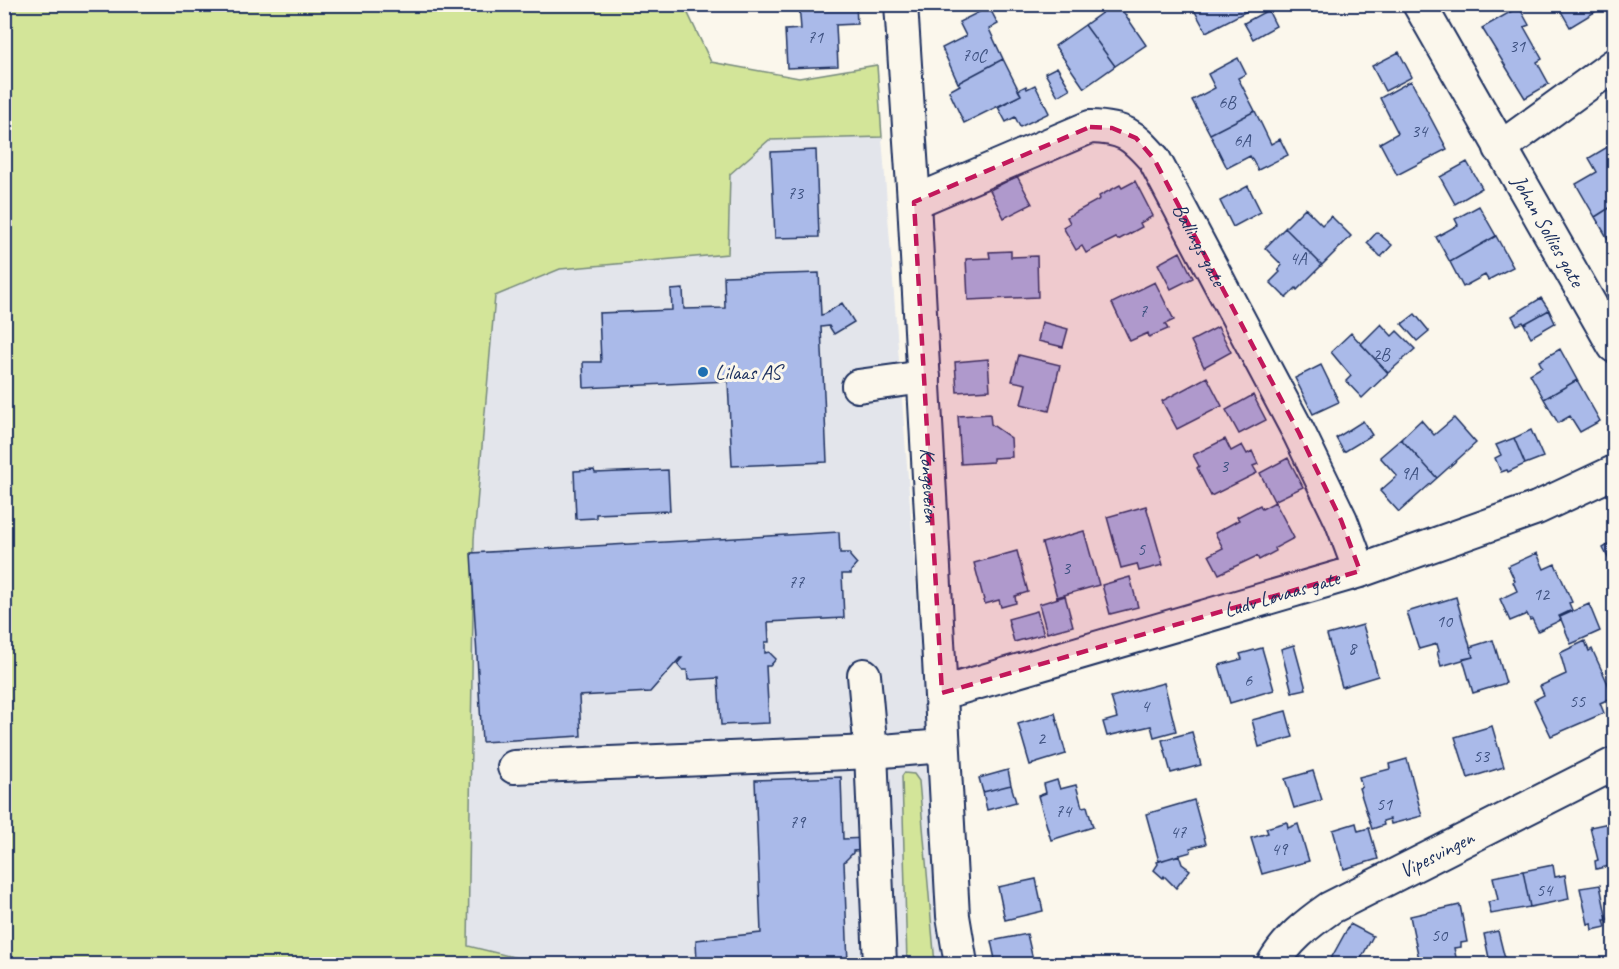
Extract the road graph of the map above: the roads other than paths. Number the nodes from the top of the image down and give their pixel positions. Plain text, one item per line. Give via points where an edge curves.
1 (901, 4) edge
2 (1419, 4) edge
3 (1614, 65) edge
4 (1500, 148) junction
5 (914, 202) junction
6 (1614, 346) edge
7 (924, 377) junction
8 (858, 386) dead end
9 (1614, 472) edge
10 (1359, 572) junction
11 (864, 675) dead end
12 (942, 693) junction
13 (943, 746) junction
14 (871, 752) junction
15 (1614, 764) edge
16 (514, 767) dead end
17 (880, 964) edge
18 (962, 964) edge
19 (1273, 964) edge

1 - 5 street, Kongeveien
2 - 4 street, Johan Sollies gate
3 - 4 street
4 - 6 street, Johan Sollies gate
5 - 7 street, Kongeveien
5 - 10 street, Ballings gate via 1090,127 1112,128 1136,138 1154,159 1299,433 1341,520
7 - 8 street
7 - 12 street, Kongeveien
9 - 10 street, Ludv Løvaas gate via 1537,508
10 - 12 street, Ludv Løvaas gate
11 - 14 street
12 - 13 street, Kongeveien
13 - 14 street
13 - 18 street, Kongeveien via 953,916
14 - 16 street
14 - 17 street
15 - 19 street, Vipesvingen via 1330,908 1303,928

